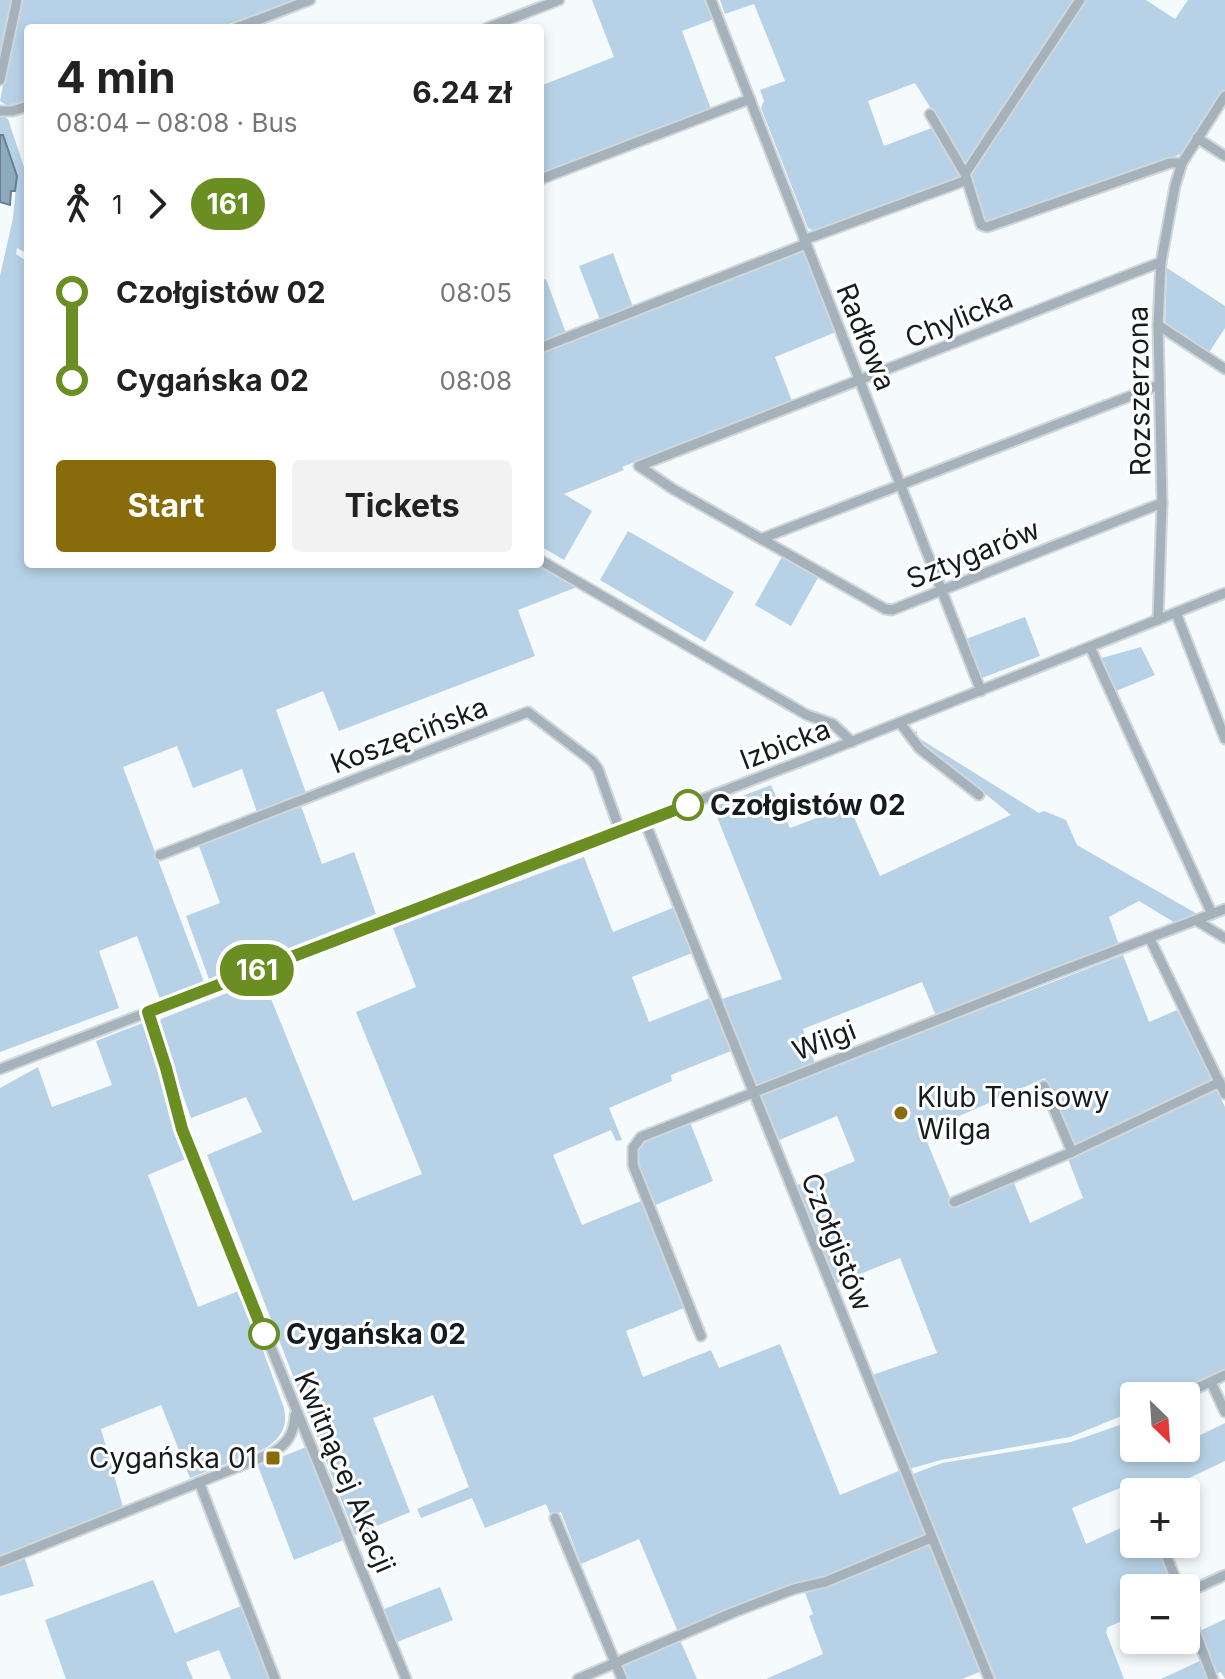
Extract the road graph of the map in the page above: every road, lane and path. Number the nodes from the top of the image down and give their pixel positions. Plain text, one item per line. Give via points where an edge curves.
1 (17, 0) edge
2 (310, 0) edge
3 (559, 0) edge
4 (711, 0) edge
5 (1080, 0) edge
6 (247, 24) edge
7 (497, 24) edge
8 (0, 80) edge
9 (1225, 96) edge
10 (750, 99) junction
11 (24, 107) edge
12 (0, 111) edge
13 (930, 114) dead end
14 (1197, 138) junction
15 (1225, 156) edge
16 (1182, 163) junction
17 (966, 177) junction
18 (544, 178) edge
19 (805, 242) junction
20 (1161, 262) junction
21 (1158, 325) junction
22 (544, 346) edge
23 (1225, 369) edge
24 (860, 381) junction
25 (1159, 385) junction
26 (639, 466) joint
27 (900, 484) junction
28 (1162, 503) junction
29 (763, 538) junction
30 (544, 562) edge
31 (941, 590) junction
32 (1225, 593) edge
33 (1176, 613) junction
34 (1158, 620) junction
35 (1090, 647) junction
36 (981, 691) junction
37 (900, 723) junction
38 (1225, 739) edge
39 (852, 742) junction
40 (979, 795) dead end
41 (645, 822) junction
42 (620, 831) junction
43 (160, 855) dead end
44 (1225, 909) edge
45 (1212, 914) junction
46 (1197, 921) junction
47 (1225, 938) edge
48 (1150, 939) junction
49 (148, 1012) junction
50 (0, 1069) edge
51 (1220, 1082) junction
52 (1044, 1086) dead end
53 (754, 1091) junction
54 (1225, 1094) edge
55 (1072, 1152) junction
56 (954, 1202) dead end
57 (701, 1336) dead end
58 (1225, 1375) edge
59 (1211, 1382) junction
60 (1200, 1387) edge
61 (295, 1411) junction
62 (1225, 1412) edge
63 (199, 1482) junction
64 (555, 1518) dead end
65 (931, 1538) junction
66 (0, 1562) edge
67 (1225, 1575) edge
68 (1200, 1587) edge
69 (1200, 1644) edge
70 (616, 1664) junction
71 (275, 1679) edge
72 (406, 1679) edge
73 (578, 1679) edge
74 (622, 1679) edge
75 (989, 1679) edge
76 (1213, 1679) edge

1 - 8 street
2 - 6 street
3 - 7 street
4 - 10 street, Radłowa
5 - 17 street
9 - 14 street, Rozszerzona
10 - 18 street
10 - 19 street, Radłowa
11 - 12 street
13 - 17 street
14 - 15 street
14 - 16 street, Rozszerzona
16 - 17 street via 987,227 979,222
16 - 20 street, Rozszerzona
17 - 19 street
19 - 22 street
19 - 24 street, Radłowa
20 - 21 street, Rozszerzona
20 - 24 street, Chylicka
21 - 23 street
21 - 25 street, Rozszerzona
24 - 26 street, Chylicka
24 - 27 street, Radłowa
25 - 27 street
25 - 28 street, Rozszerzona
26 - 29 street, Sztygarów
27 - 29 street
27 - 31 street, Radłowa
28 - 31 street, Sztygarów
28 - 34 street, Rozszerzona
29 - 31 street, Sztygarów via 885,609
30 - 39 street via 807,715 833,724
31 - 36 street, Radłowa
32 - 33 street, Izbicka
33 - 34 street, Izbicka
33 - 38 street
34 - 35 street, Izbicka
35 - 36 street, Izbicka
35 - 45 street
36 - 37 street, Izbicka
37 - 39 street, Izbicka
37 - 40 street via 920,749
39 - 41 street, Izbicka
41 - 42 street, Izbicka
41 - 53 street, Czołgistów
42 - 43 street, Koszęcińska via 592,761 528,712
42 - 49 street, Izbicka
44 - 45 street, Wilgi
45 - 46 street, Wilgi
46 - 47 street
46 - 48 street, Wilgi
48 - 51 street
48 - 53 street, Wilgi
49 - 50 street, Izbicka
49 - 61 street, Kwitnącej Akacji via 182,1129
51 - 54 street
51 - 55 street
52 - 55 street
53 - 57 street, Wilgi via 641,1137 632,1154
53 - 65 street, Czołgistów
55 - 56 street
58 - 59 street
59 - 60 street
59 - 62 street
61 - 63 street via 295,1427 282,1447
61 - 72 street, Kwitnącej Akacji
63 - 66 street
63 - 71 street
64 - 70 street
65 - 70 street via 866,1567 732,1613
65 - 75 street, Czołgistów
67 - 68 street
69 - 76 street
70 - 73 street
70 - 74 street

